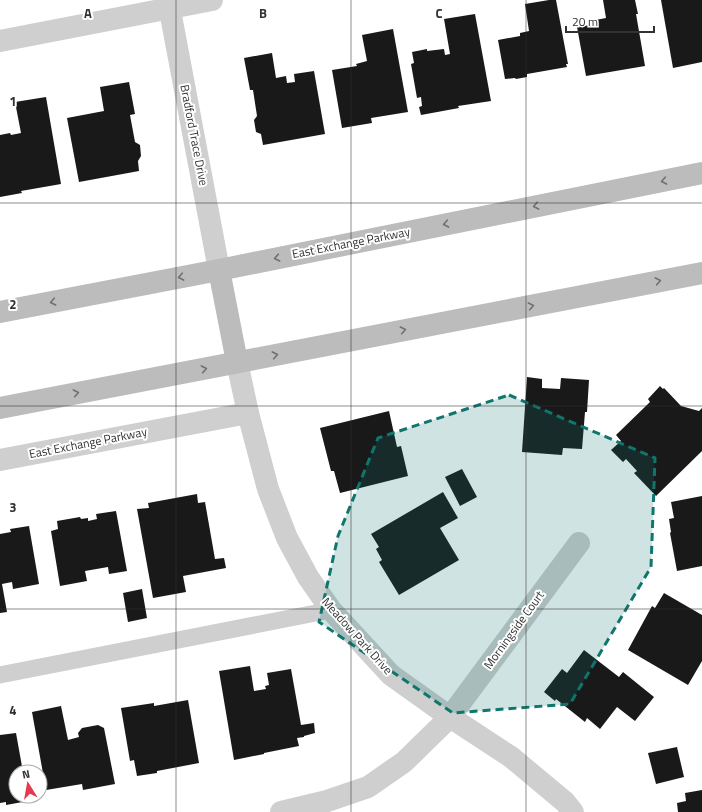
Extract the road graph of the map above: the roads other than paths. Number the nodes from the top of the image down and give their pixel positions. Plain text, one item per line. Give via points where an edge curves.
1 (212, 0) edge
2 (169, 4) edge
3 (0, 41) edge
4 (702, 173) edge
5 (219, 270) junction
6 (702, 273) edge
7 (0, 312) edge
8 (237, 362) junction
9 (0, 408) edge
10 (248, 413) junction
11 (0, 460) edge
12 (579, 543) dead end
13 (331, 610) junction
14 (0, 675) edge
15 (450, 717) junction
16 (281, 812) edge
17 (573, 812) edge

1 - 2 street
2 - 3 street
2 - 5 street, Bradford Trace Drive
4 -> 5 main road, East Exchange Parkway
5 -> 7 main road, East Exchange Parkway
5 - 8 main road
8 -> 6 main road
9 -> 8 main road
8 - 10 street, Meadow Park Drive
10 - 11 street, East Exchange Parkway
10 - 13 street, Meadow Park Drive via 268,489 287,538 308,577
12 - 15 street, Morningside Court
13 - 14 lane
13 - 15 street, Meadow Park Drive via 391,675
15 - 16 street, Morningside Court via 404,762 368,787 327,801
15 - 17 street, Meadow Park Drive via 511,757 565,802

